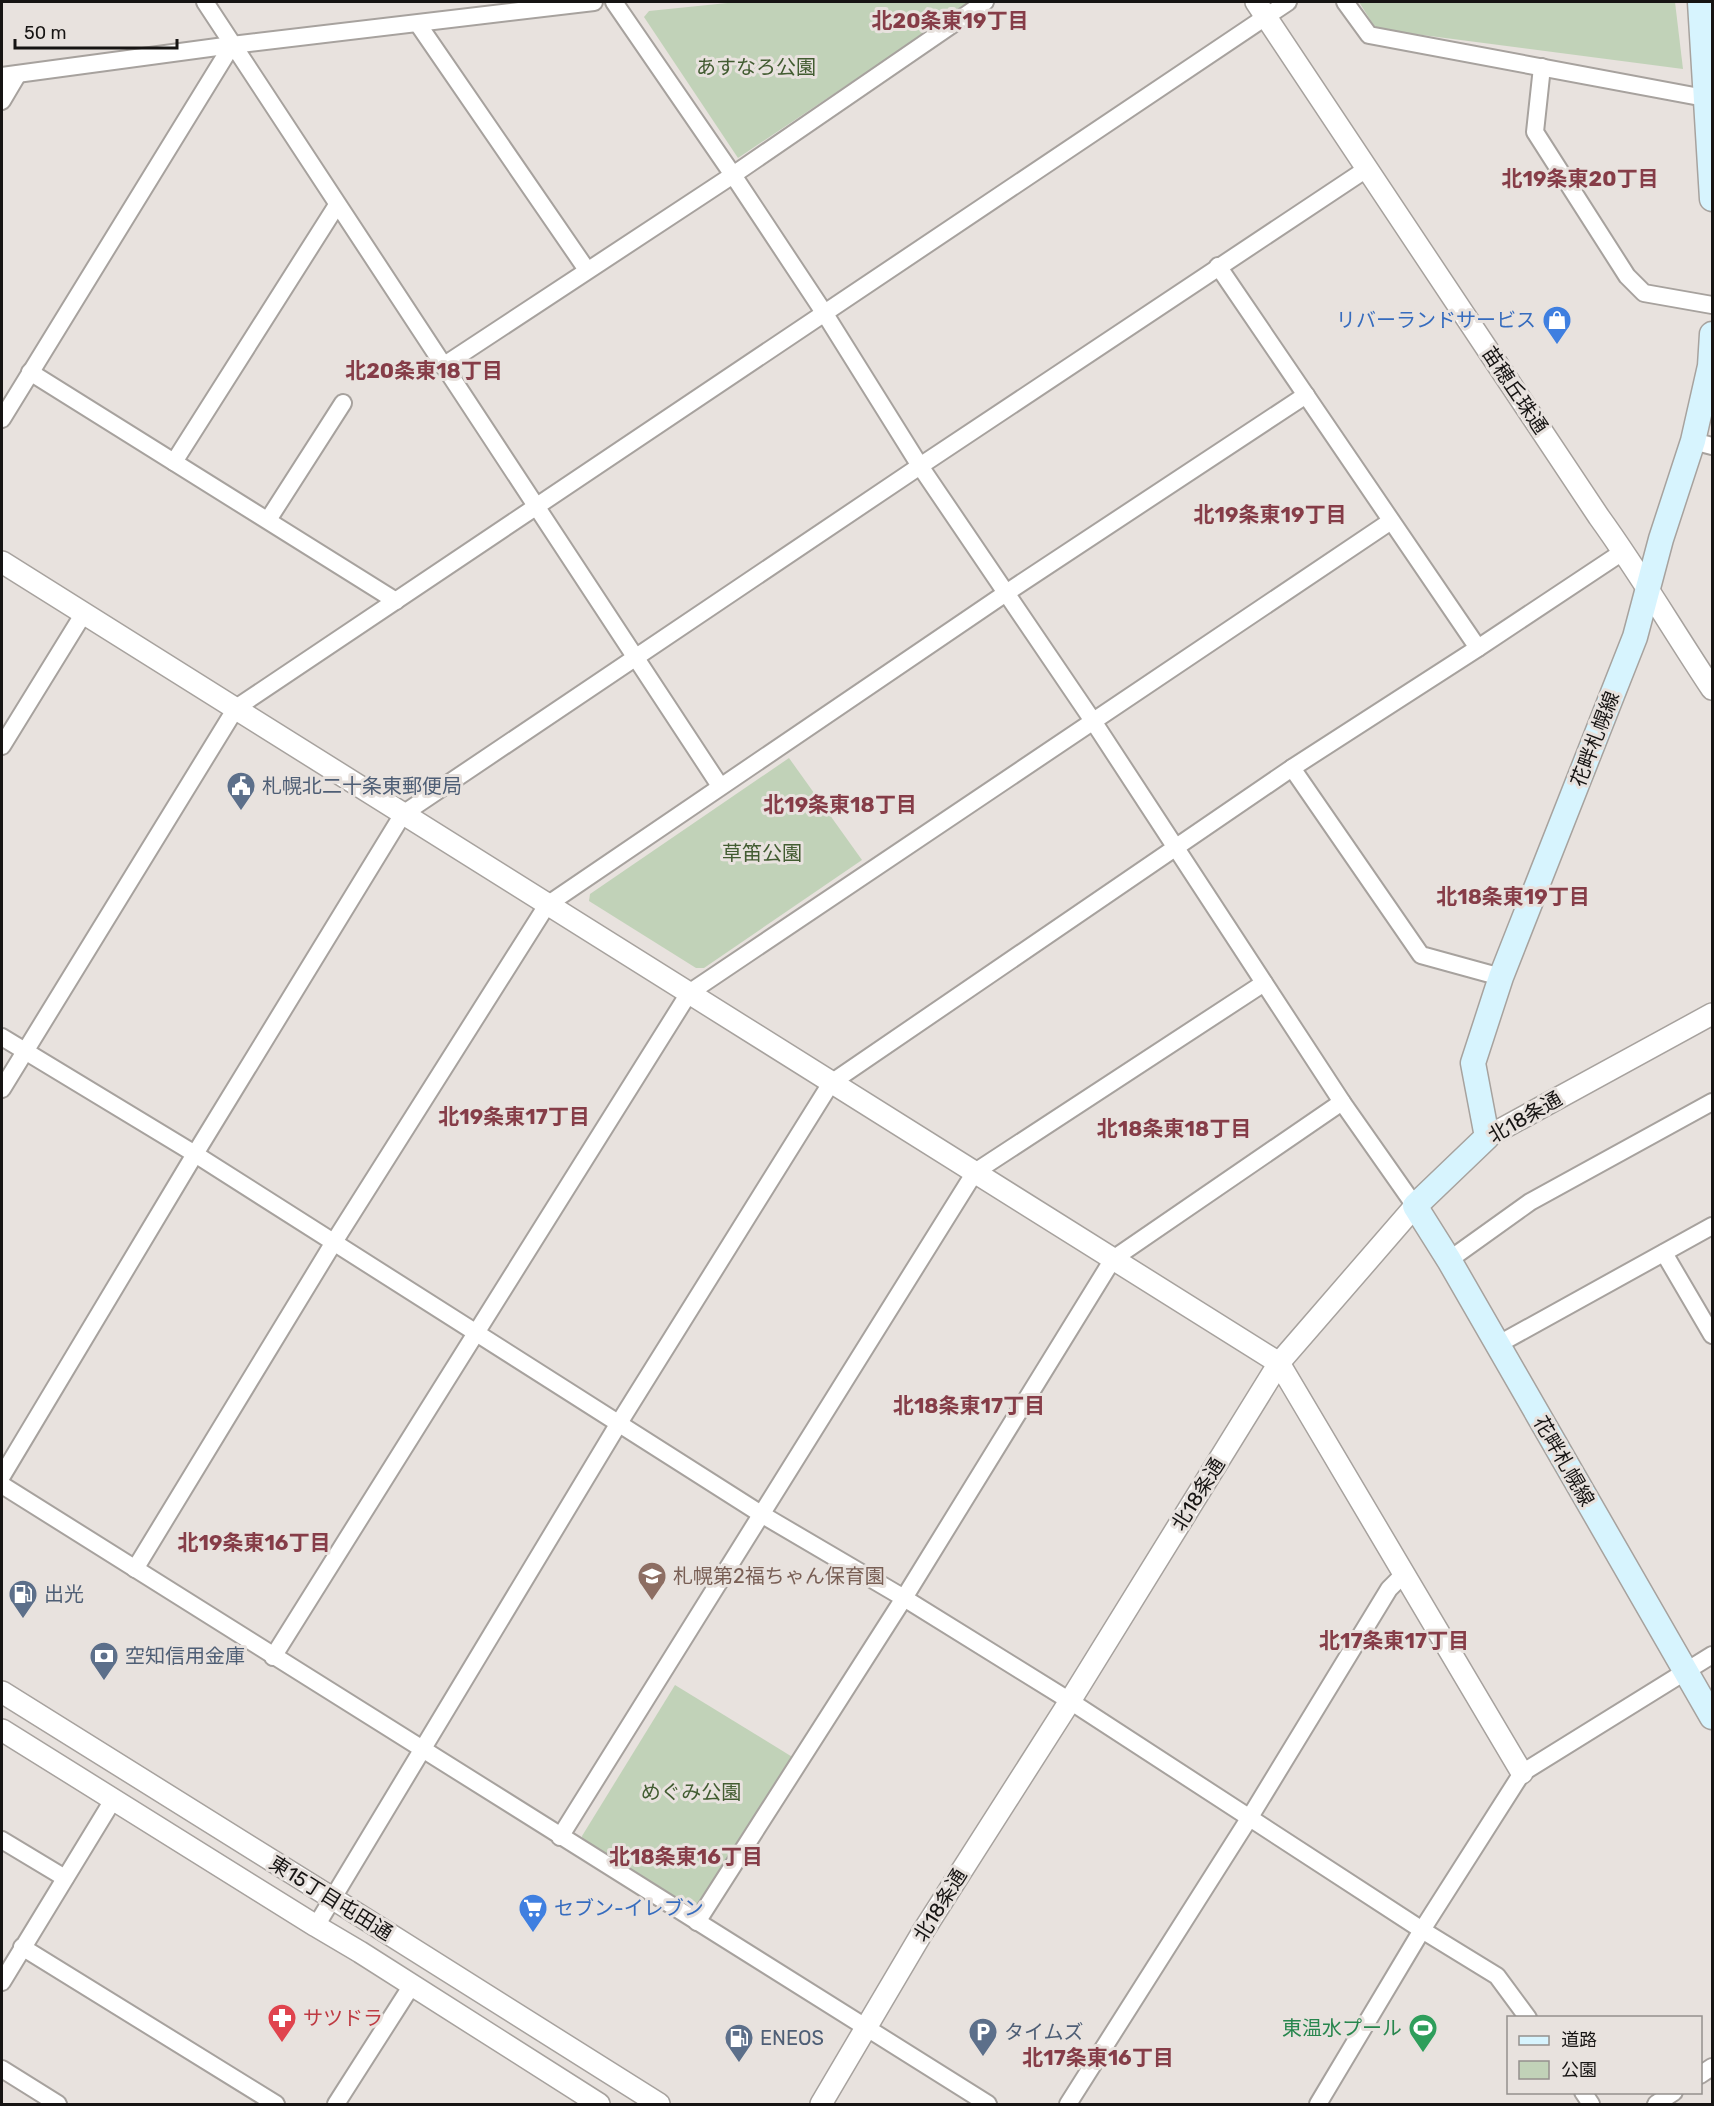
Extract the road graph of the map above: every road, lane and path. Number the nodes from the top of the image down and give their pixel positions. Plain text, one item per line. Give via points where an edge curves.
1 (205, 2) edge
2 (594, 2) edge
3 (614, 2) edge
4 (985, 2) edge
5 (1288, 2) edge
6 (1345, 2) edge
7 (1704, 6) edge
8 (1261, 9) edge
9 (418, 24) junction
10 (232, 45) junction
11 (1542, 68) junction
12 (10, 75) edge
13 (1705, 98) junction
14 (2, 100) edge
15 (1711, 161) edge
16 (1368, 168) junction
17 (733, 175) junction
18 (1713, 199) edge
19 (337, 205) junction
20 (1218, 266) junction
21 (587, 270) junction
22 (1713, 305) edge
23 (825, 314) junction
24 (1713, 334) edge
25 (443, 366) junction
26 (30, 372) junction
27 (1306, 395) junction
28 (343, 403) dead end
29 (2, 419) edge
30 (1703, 443) edge
31 (174, 462) junction
32 (920, 466) junction
33 (535, 507) junction
34 (268, 520) junction
35 (1391, 521) junction
36 (1624, 550) junction
37 (2, 562) edge
38 (1647, 591) junction
39 (1006, 594) junction
40 (396, 601) junction
41 (84, 613) junction
42 (1478, 648) junction
43 (636, 657) junction
44 (1713, 689) edge
45 (236, 708) junction
46 (1093, 722) junction
47 (2, 746) edge
48 (1292, 768) junction
49 (720, 786) junction
50 (403, 814) junction
51 (1175, 849) junction
52 (547, 905) junction
53 (1501, 977) junction
54 (1264, 983) junction
55 (689, 993) junction
56 (1713, 1014) edge
57 (2, 1037) edge
58 (24, 1052) junction
59 (831, 1083) junction
60 (2, 1089) edge
61 (1342, 1102) junction
62 (1713, 1102) edge
63 (1487, 1137) junction
64 (195, 1154) junction
65 (975, 1172) junction
66 (1415, 1206) junction
67 (1713, 1226) edge
68 (334, 1242) junction
69 (1664, 1253) junction
70 (1113, 1259) junction
71 (1449, 1260) junction
72 (475, 1332) junction
73 (1713, 1335) edge
74 (1497, 1345) junction
75 (1279, 1363) junction
76 (619, 1423) junction
77 (2, 1476) edge
78 (2, 1485) edge
79 (761, 1514) junction
80 (135, 1569) junction
81 (1404, 1574) junction
82 (904, 1598) junction
83 (1713, 1655) edge
84 (273, 1657) junction
85 (1684, 1670) junction
86 (2, 1692) edge
87 (1070, 1701) junction
88 (1713, 1717) edge
89 (2, 1730) edge
90 (422, 1750) junction
91 (1522, 1773) junction
92 (113, 1800) junction
93 (1250, 1817) junction
94 (560, 1837) junction
95 (2, 1840) edge
96 (65, 1878) junction
97 (332, 1898) junction
98 (697, 1922) junction
99 (315, 1926) junction
100 (1422, 1930) junction
101 (22, 1947) junction
102 (6, 1964) edge
103 (2, 1982) edge
104 (412, 1985) junction
105 (1527, 2016) edge
106 (865, 2026) junction
107 (2, 2069) edge
108 (1671, 2094) edge
109 (58, 2104) edge
110 (276, 2104) edge
111 (336, 2104) edge
112 (599, 2104) edge
113 (659, 2104) edge
114 (821, 2104) edge
115 (988, 2104) edge
116 (1068, 2104) edge
117 (1318, 2104) edge
118 (1656, 2104) edge

1 - 10 street
2 - 9 street
3 - 17 street
4 - 17 street
5 - 8 street
6 - 11 street via 1369,35
7 - 13 main road
8 - 16 street, 苗穂丘珠通
8 - 23 street
9 - 10 street
9 - 21 street
10 - 12 street
10 - 19 street
10 - 26 street
11 - 13 street
11 - 22 street via 1535,132 1627,276 1644,293
12 - 14 street
13 - 15 main road
15 - 18 main road
16 - 20 street
16 - 36 street, 苗穂丘珠通
17 - 21 street
17 - 23 street
19 - 25 street
19 - 31 street
20 - 27 street
20 - 32 street
21 - 25 street
23 - 32 street
23 - 33 street
24 - 30 main road, 花畔札幌線
25 - 33 street
26 - 29 street
26 - 31 street
27 - 35 street
27 - 39 street
28 - 34 street
30 - 38 main road, 花畔札幌線 via 1661,539
31 - 34 street
32 - 39 street
32 - 43 street
33 - 40 street
33 - 43 street
34 - 40 street
35 - 42 street
35 - 46 street
36 - 38 street, 苗穂丘珠通
36 - 42 street
37 - 41 street
38 - 44 street, 苗穂丘珠通
38 - 53 main road, 花畔札幌線 via 1635,638
39 - 46 street
39 - 49 street
40 - 45 street
41 - 45 street
41 - 47 street
42 - 48 street
43 - 49 street
43 - 50 street
45 - 50 street
45 - 58 street
46 - 51 street
46 - 55 street
48 - 51 street
48 - 53 street via 1421,955
49 - 52 street
50 - 52 street
50 - 64 street
51 - 54 street
51 - 59 street
52 - 55 street
52 - 68 street
53 - 63 main road, 花畔札幌線 via 1473,1063
54 - 61 street
54 - 65 street
55 - 59 street
55 - 72 street
56 - 63 street, 北18条通
57 - 58 street
58 - 60 street
58 - 64 street
59 - 65 street
59 - 76 street
61 - 66 street
61 - 70 street
62 - 71 street via 1530,1202
63 - 66 main road, 北18条通
64 - 68 street
64 - 77 street
65 - 70 street
65 - 79 street
66 - 71 main road, 花畔札幌線
66 - 75 street, 北18条通
67 - 69 street
68 - 72 street
68 - 80 street
69 - 73 street
69 - 74 street
70 - 75 street
70 - 82 street
71 - 74 main road, 花畔札幌線
72 - 76 street
72 - 84 street
74 - 85 main road, 花畔札幌線
75 - 81 street
75 - 87 street, 北18条通
76 - 79 street
76 - 90 street
78 - 80 street
79 - 82 street
79 - 94 street
80 - 84 street
81 - 91 street
81 - 93 street via 1389,1589
82 - 87 street
82 - 98 street
83 - 85 street
84 - 90 street
85 - 88 main road, 花畔札幌線
85 - 91 street
86 - 97 street, 東15丁目屯田通
87 - 93 street
87 - 106 street, 北18条通
89 - 92 street, 東15丁目屯田通
90 - 94 street
90 - 97 street
91 - 100 street
92 - 96 street
92 - 99 street, 東15丁目屯田通
93 - 100 street
93 - 116 street
94 - 98 street
95 - 96 street
96 - 101 street
97 - 99 street
97 - 113 street, 東15丁目屯田通
98 - 106 street
99 - 104 street, 東15丁目屯田通
100 - 105 street via 1497,1976
100 - 117 street
101 - 102 street
101 - 110 street
102 - 103 street
104 - 111 street
104 - 112 street, 東15丁目屯田通
106 - 114 street, 北18条通
106 - 115 street
107 - 109 street
108 - 118 street

